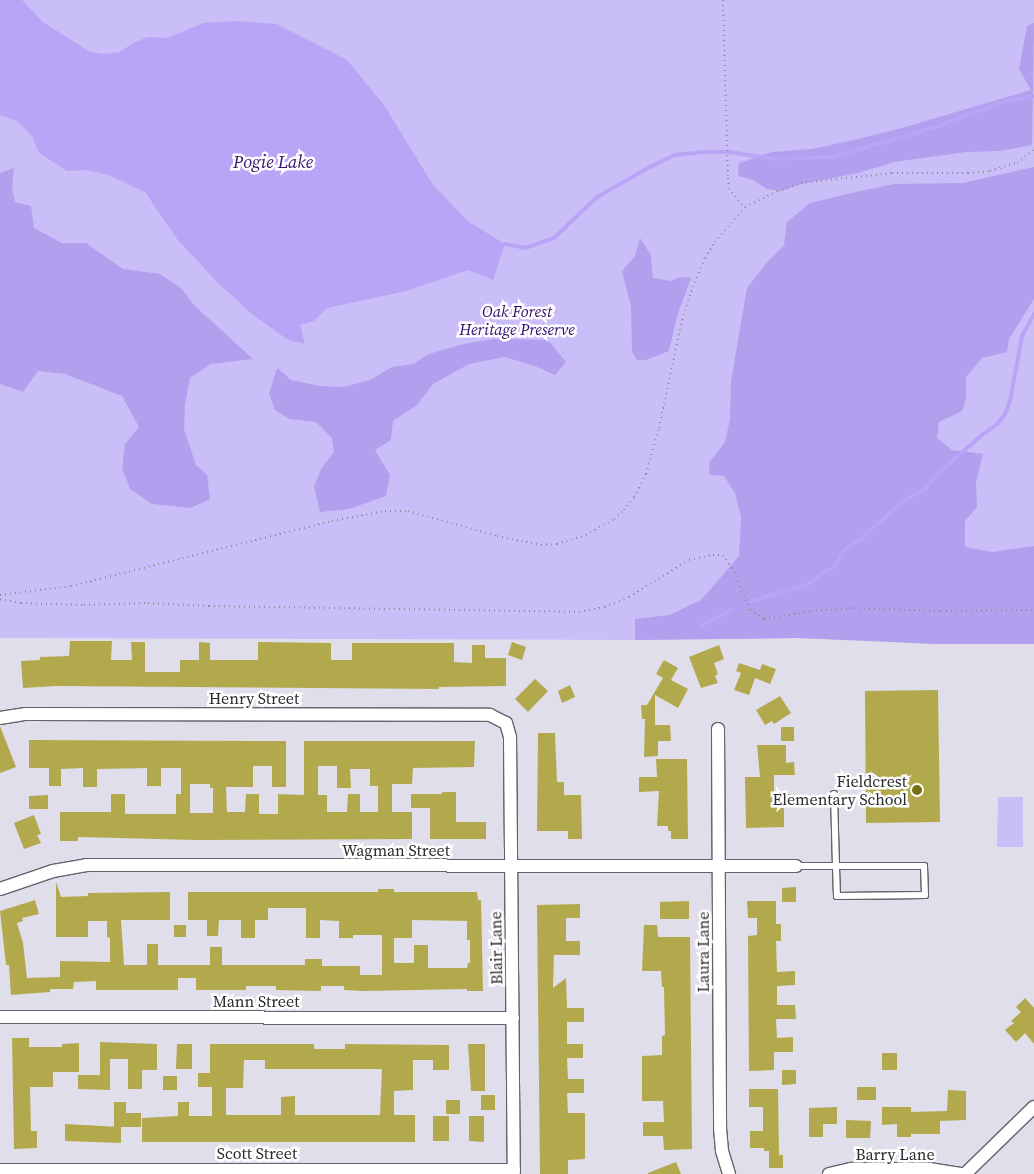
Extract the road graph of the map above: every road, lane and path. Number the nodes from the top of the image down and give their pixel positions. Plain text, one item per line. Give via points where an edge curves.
1 (724, 0) edge
2 (1034, 150) edge
3 (744, 207) junction
4 (0, 595) edge
5 (0, 599) edge
6 (1034, 610) edge
7 (0, 718) edge
8 (506, 722) joint
9 (718, 729) dead end
10 (834, 794) dead end
11 (719, 865) junction
12 (511, 866) junction
13 (796, 866) joint
14 (836, 866) junction
15 (0, 889) edge
16 (0, 1017) edge
17 (512, 1018) junction
18 (1034, 1107) edge
19 (0, 1170) edge
20 (136, 1172) edge
21 (514, 1172) edge
22 (728, 1174) edge
23 (829, 1174) edge
24 (961, 1174) edge
25 (965, 1174) edge

1 - 3 path via 728,169 730,188
2 - 3 path via 1017,163 990,171 884,174 802,183
3 - 4 path via 715,242 693,287 682,320 646,474 624,510 586,535 557,544 540,545 408,510 385,511 332,521 71,586
5 - 6 path via 84,605 148,603 579,612 605,607 629,597 689,560 723,555 750,610 764,619 854,608
7 - 8 street, Henry Street via 26,714 490,715
8 - 12 street, Blair Lane via 510,737
9 - 11 street, Laura Lane
10 - 14 lane
11 - 12 street, Wagman Street
11 - 13 street, Wagman Street
11 - 22 street, Laura Lane via 720,1128
12 - 15 street, Wagman Street via 86,865 53,871
12 - 17 street, Blair Lane
13 - 14 lane
14 - 14 lane via 924,866 925,895 837,896
16 - 17 street, Mann Street
17 - 21 street, Blair Lane
18 - 25 street
19 - 20 street, Scott Street
20 - 21 street, Scott Street
23 - 24 street, Barry Lane via 851,1169 929,1169

